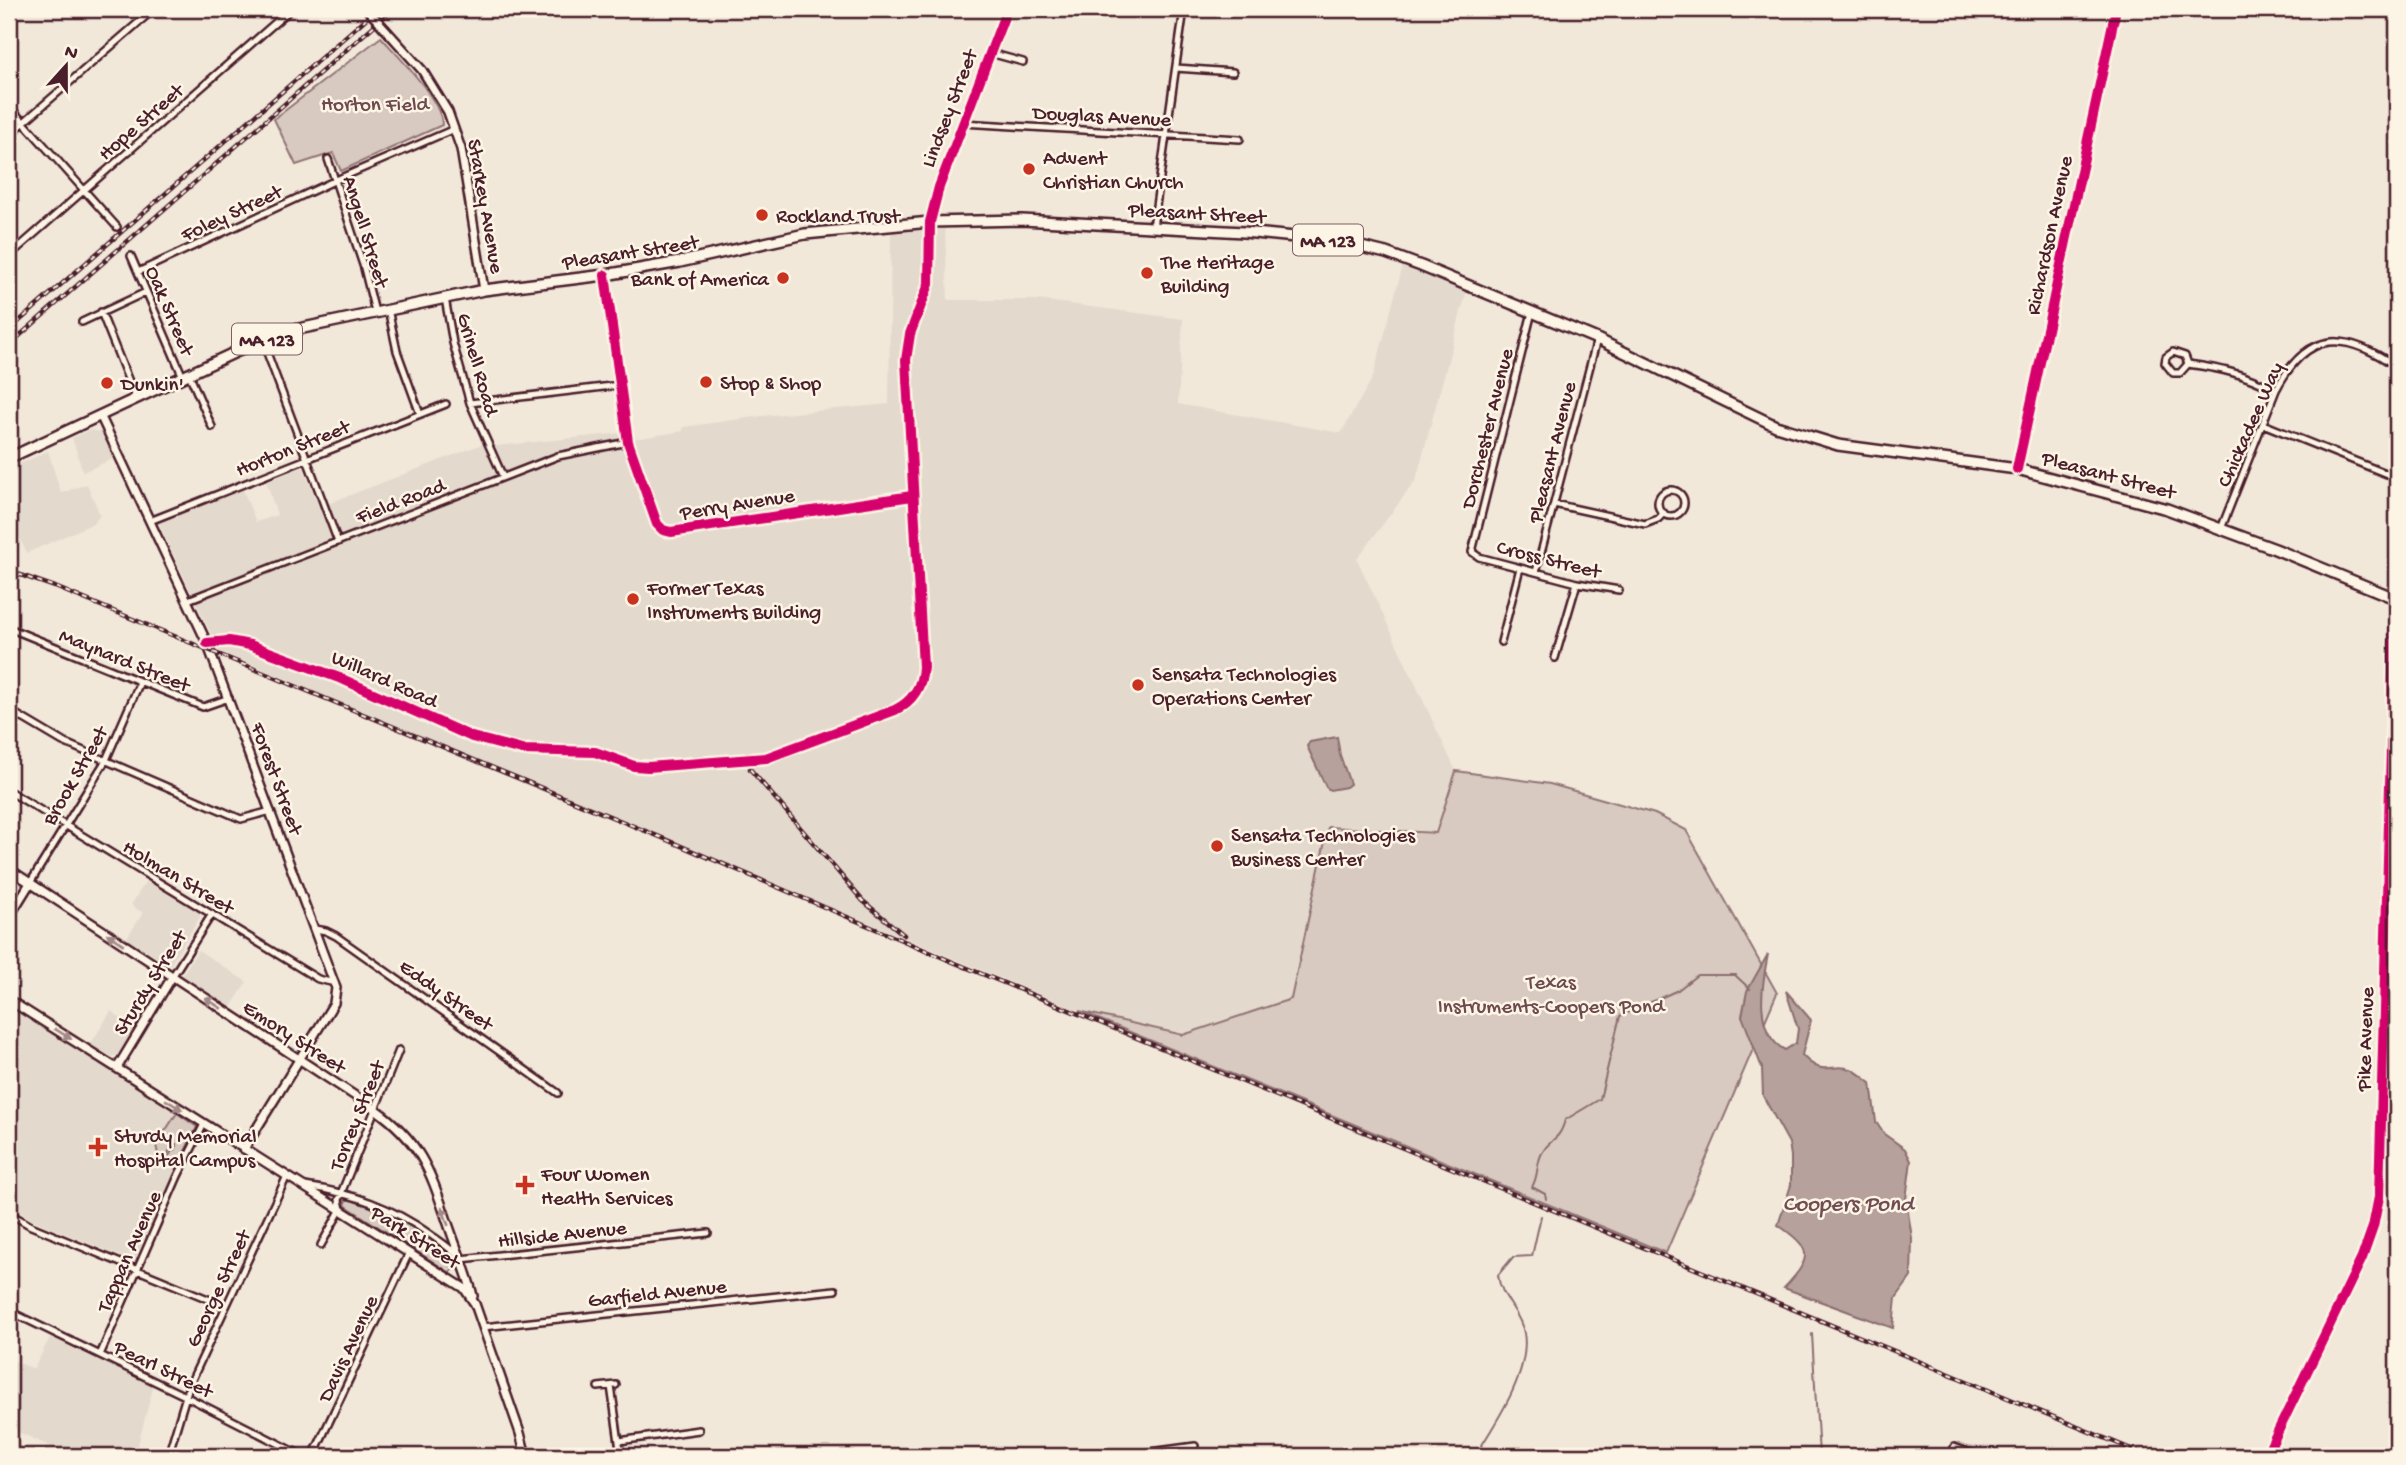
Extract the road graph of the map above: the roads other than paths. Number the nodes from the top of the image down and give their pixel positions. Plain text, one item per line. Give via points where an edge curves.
1 (154, 9) edge
2 (291, 9) edge
3 (367, 9) edge
4 (1007, 9) edge
5 (1184, 9) edge
6 (1316, 9) edge
7 (2116, 9) edge
8 (1336, 10) edge
9 (990, 53) junction
10 (1023, 62) dead end
11 (1176, 68) junction
12 (1233, 72) dead end
13 (9, 106) edge
14 (23, 123) junction
15 (962, 124) junction
16 (454, 129) junction
17 (9, 135) edge
18 (1166, 135) junction
19 (1240, 139) dead end
20 (328, 159) dead end
21 (336, 180) junction
22 (84, 191) junction
23 (930, 222) junction
24 (1153, 226) junction
25 (117, 227) dead end
26 (9, 256) edge
27 (131, 256) dead end
28 (138, 272) junction
29 (605, 275) junction
30 (484, 290) junction
31 (146, 292) junction
32 (445, 298) junction
33 (388, 309) junction
34 (101, 312) junction
35 (375, 312) junction
36 (1532, 312) junction
37 (82, 322) dead end
38 (1597, 339) junction
39 (262, 341) junction
40 (2188, 364) junction
41 (2397, 367) edge
42 (186, 375) junction
43 (620, 385) junction
44 (2276, 390) junction
45 (136, 399) junction
46 (470, 403) junction
47 (446, 404) dead end
48 (420, 414) junction
49 (100, 415) junction
50 (2263, 424) junction
51 (212, 428) dead end
52 (628, 442) junction
53 (9, 458) edge
54 (306, 458) junction
55 (2017, 469) junction
56 (503, 477) junction
57 (2397, 478) edge
58 (912, 496) junction
59 (1554, 504) junction
60 (1664, 513) junction
61 (150, 521) junction
62 (2221, 529) junction
63 (338, 542) junction
64 (1473, 553) joint
65 (1520, 568) junction
66 (1536, 572) junction
67 (1577, 583) junction
68 (1619, 590) dead end
69 (2396, 598) edge
70 (188, 600) junction
71 (9, 628) edge
72 (1501, 642) dead end
73 (207, 643) junction
74 (1555, 657) dead end
75 (140, 682) junction
76 (229, 698) junction
77 (9, 710) edge
78 (106, 760) junction
79 (9, 791) edge
80 (271, 811) junction
81 (66, 825) junction
82 (9, 870) edge
83 (30, 883) junction
84 (212, 914) junction
85 (9, 917) edge
86 (315, 929) junction
87 (172, 976) junction
88 (335, 983) junction
89 (9, 1000) edge
90 (399, 1050) dead end
91 (299, 1060) junction
92 (117, 1068) junction
93 (558, 1093) dead end
94 (375, 1109) junction
95 (205, 1124) junction
96 (244, 1149) junction
97 (287, 1175) junction
98 (303, 1185) junction
99 (342, 1191) junction
100 (341, 1209) junction
101 (9, 1213) edge
102 (708, 1233) dead end
103 (321, 1245) dead end
104 (410, 1253) junction
105 (461, 1261) junction
106 (136, 1270) junction
107 (449, 1278) junction
108 (835, 1290) dead end
109 (475, 1304) junction
110 (225, 1306) junction
111 (9, 1311) edge
112 (483, 1327) junction
113 (100, 1355) junction
114 (598, 1387) dead end
115 (186, 1396) junction
116 (699, 1430) dead end
117 (619, 1441) junction
118 (1195, 1446) dead end
119 (1954, 1447) dead end
120 (168, 1456) edge
121 (303, 1456) edge
122 (313, 1456) edge
123 (526, 1456) edge
124 (621, 1456) edge
125 (1121, 1456) edge
126 (1979, 1456) edge
127 (2266, 1456) edge

1 - 14 street
2 - 22 street, Hope Street
3 - 16 main road, Starkey Avenue, bridge via 422,70
4 - 9 street, Lindsey Street
5 - 11 street
6 - 8 street
7 - 55 street, Richardson Avenue
9 - 10 street
9 - 15 street, Lindsey Street
11 - 12 street
11 - 18 street
13 - 14 street
14 - 17 street
14 - 22 street
15 - 18 street, Douglas Avenue
15 - 23 street, Lindsey Street
16 - 21 street, Foley Street
16 - 30 main road, Starkey Avenue
18 - 19 street, Douglas Avenue
18 - 24 street
20 - 21 street, Angell Street
21 - 28 street, Foley Street
21 - 35 street, Angell Street
22 - 25 street
22 - 26 street, Hope Street
23 - 24 highway, Pleasant Street / MA 123 via 1022,220
23 - 29 highway, Pleasant Street / MA 123 via 805,234
23 - 58 street, Lindsey Street via 929,284 910,334 906,360
24 - 36 highway, Pleasant Street / MA 123 via 1299,236 1361,246
27 - 28 street, Oak Street
28 - 31 street, Oak Street
29 - 30 highway, Pleasant Street / MA 123
29 - 43 street, Perry Avenue
30 - 32 highway, Pleasant Street / MA 123
31 - 34 street
31 - 42 street, Oak Street
32 - 33 highway, Pleasant Street / MA 123
32 - 46 street, Grinell Road
33 - 35 highway, Pleasant Street / MA 123
33 - 48 street via 397,351
34 - 37 street
34 - 45 street
35 - 39 highway, Pleasant Street / MA 123
36 - 38 highway, Pleasant Street / MA 123
36 - 64 street, Dorchester Avenue
38 - 55 highway, Pleasant Street / MA 123 via 1776,426 1813,438
38 - 59 street, Pleasant Avenue
39 - 42 highway, Pleasant Street / MA 123
39 - 54 street
40 - 40 street via 2180,373 2173,373 2166,357 2173,352 2185,356
40 - 44 street via 2234,371
41 - 44 street, Chickadee Way via 2363,346 2327,344 2297,357
42 - 45 highway, Pleasant Street / MA 123
42 - 51 street, Oak Street
43 - 46 street
43 - 52 street, Perry Avenue
44 - 50 street, Chickadee Way
45 - 49 highway, Pleasant Street / MA 123
46 - 56 street, Grinell Road
47 - 48 street, Horton Street
48 - 54 street, Horton Street
49 - 53 highway, Pleasant Street / MA 123
49 - 61 main road, Forest Street
50 - 57 street
50 - 62 street, Chickadee Way
52 - 56 street, Field Road via 569,452
52 - 58 street, Perry Avenue via 657,524 667,532
54 - 61 street, Horton Street
54 - 63 street
55 - 62 highway, Pleasant Street / MA 123 via 2167,509
56 - 63 street, Field Road
58 - 73 street, Willard Road via 923,671 918,689 903,705 761,759 638,766 595,752 522,750 472,737 342,679 250,645
59 - 60 street via 1645,524
59 - 66 street, Pleasant Avenue
60 - 60 street via 1675,515 1683,508 1677,491 1660,496
61 - 70 main road, Forest Street
62 - 69 highway, Pleasant Street / MA 123
63 - 70 street, Field Road
64 - 65 street, Cross Street
65 - 66 street, Cross Street
65 - 72 street
66 - 67 street, Cross Street
67 - 68 street, Cross Street
67 - 74 street
69 - 127 street, Pike Avenue via 2377,1212 2362,1258
70 - 73 main road, Forest Street
71 - 75 street, Maynard Street
73 - 76 main road, Forest Street
75 - 76 street, Maynard Street via 204,708
75 - 78 street, Brook Street
76 - 80 main road, Forest Street
77 - 78 street via 63,742
78 - 80 street via 241,819
78 - 81 street, Brook Street
79 - 81 street, Holman Street
80 - 86 main road, Forest Street
81 - 83 street, Brook Street
81 - 84 street, Holman Street
82 - 83 main road, Emory Street
83 - 85 main road, Brook Street
87 -> 83 main road, Emory Street
84 - 87 street, Sturdy Street
84 - 88 street, Holman Street via 318,979
86 - 88 main road, Forest Street
86 - 93 street, Eddy Street via 337,936
91 -> 87 main road, Emory Street
87 - 92 main road, Sturdy Street
88 - 91 main road via 335,1001
89 -> 92 main road, Park Street
90 - 94 street, Torrey Street
91 - 94 main road, Emory Street
91 - 96 main road
92 -> 95 main road, Park Street
94 - 99 street, Torrey Street
105 -> 94 main road, Emory Street via 426,1163 404,1133
95 - 96 main road, Park Street
95 - 106 street, Tappan Avenue
96 - 97 main road, Park Street
97 - 98 main road, Park Street
97 - 110 street, George Street
98 - 99 street, Park Street
98 - 100 main road, Park Street
99 - 100 street, Torrey Street
99 - 105 street, Park Street via 403,1217 450,1248
100 - 103 street
100 - 104 main road, Park Street
101 - 106 street
102 - 105 street, Hillside Avenue
104 - 107 main road, Park Street
104 - 122 street, Davis Avenue
105 - 107 main road via 458,1274
105 - 109 main road, Emory Street
106 - 110 street
106 - 113 street, Tappan Avenue
107 - 109 main road, Park Street via 466,1290
108 - 112 street, Garfield Avenue
109 - 112 main road, Park Street
110 - 115 street, George Street
111 - 113 street, Pearl Street
112 - 123 main road, Park Street
113 - 115 street, Pearl Street
114 - 117 street via 613,1385
115 - 120 street, George Street
115 - 121 street, Pearl Street
116 - 117 street
117 - 124 street
118 - 125 street
119 - 126 street

